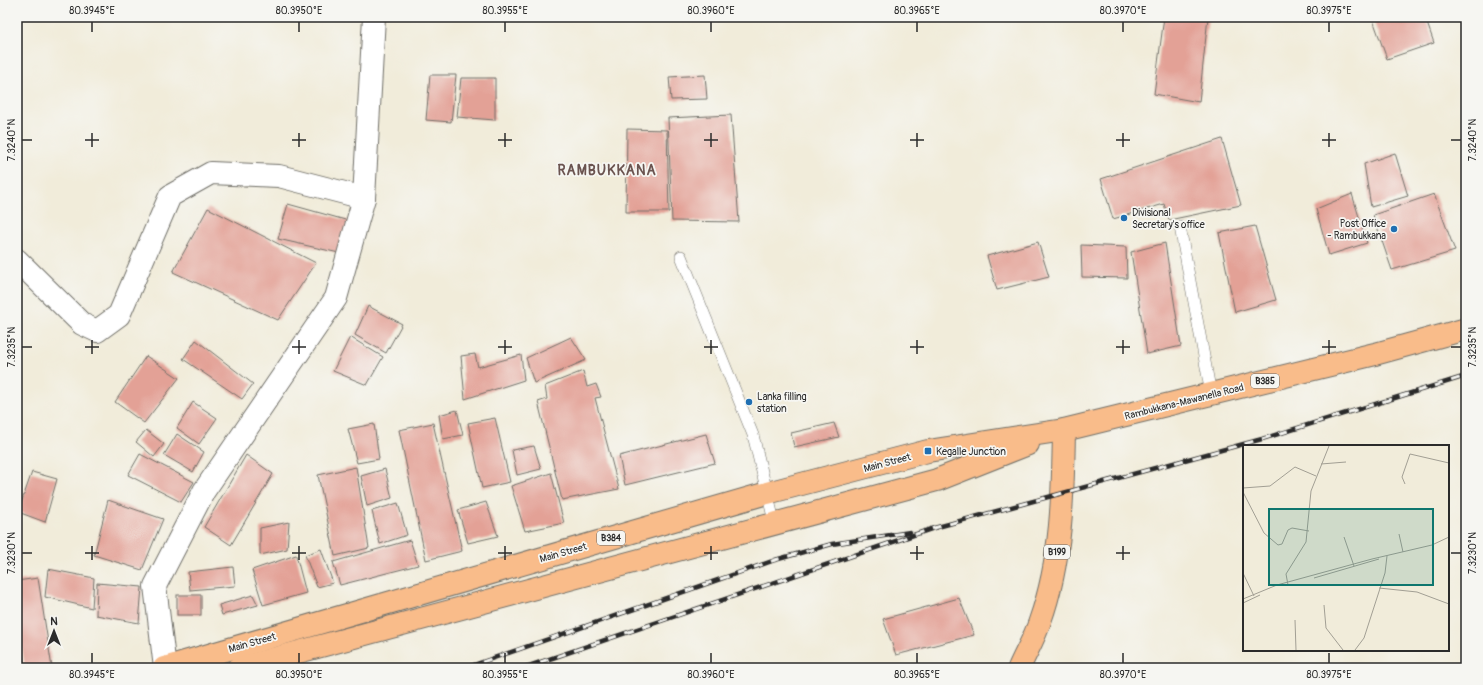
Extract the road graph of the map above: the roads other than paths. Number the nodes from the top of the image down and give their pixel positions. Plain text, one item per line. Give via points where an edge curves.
1 (374, 17) edge
2 (364, 198) junction
3 (1180, 227) dead end
4 (681, 256) dead end
5 (17, 260) edge
6 (1466, 329) edge
7 (1211, 394) junction
8 (1064, 430) junction
9 (767, 493) junction
10 (775, 524) junction
11 (164, 668) edge
12 (239, 668) edge
13 (1019, 668) edge

1 - 2 street
2 - 5 street via 279,176 211,173 170,196 119,315 97,330 82,324
2 - 11 street via 336,298 204,491 155,586
3 - 7 lane
4 - 9 lane via 754,435
6 - 7 main road, Rambukkana-Mawanella Road / B385
7 - 8 main road, Rambukkana-Mawanella Road / B385
8 - 9 main road, Main Street / B384 via 928,451
8 - 10 main road via 937,480
8 - 13 main road, B199 via 1063,494 1058,548 1040,621
9 - 10 lane
9 - 11 main road, Main Street / B384
10 - 12 main road

